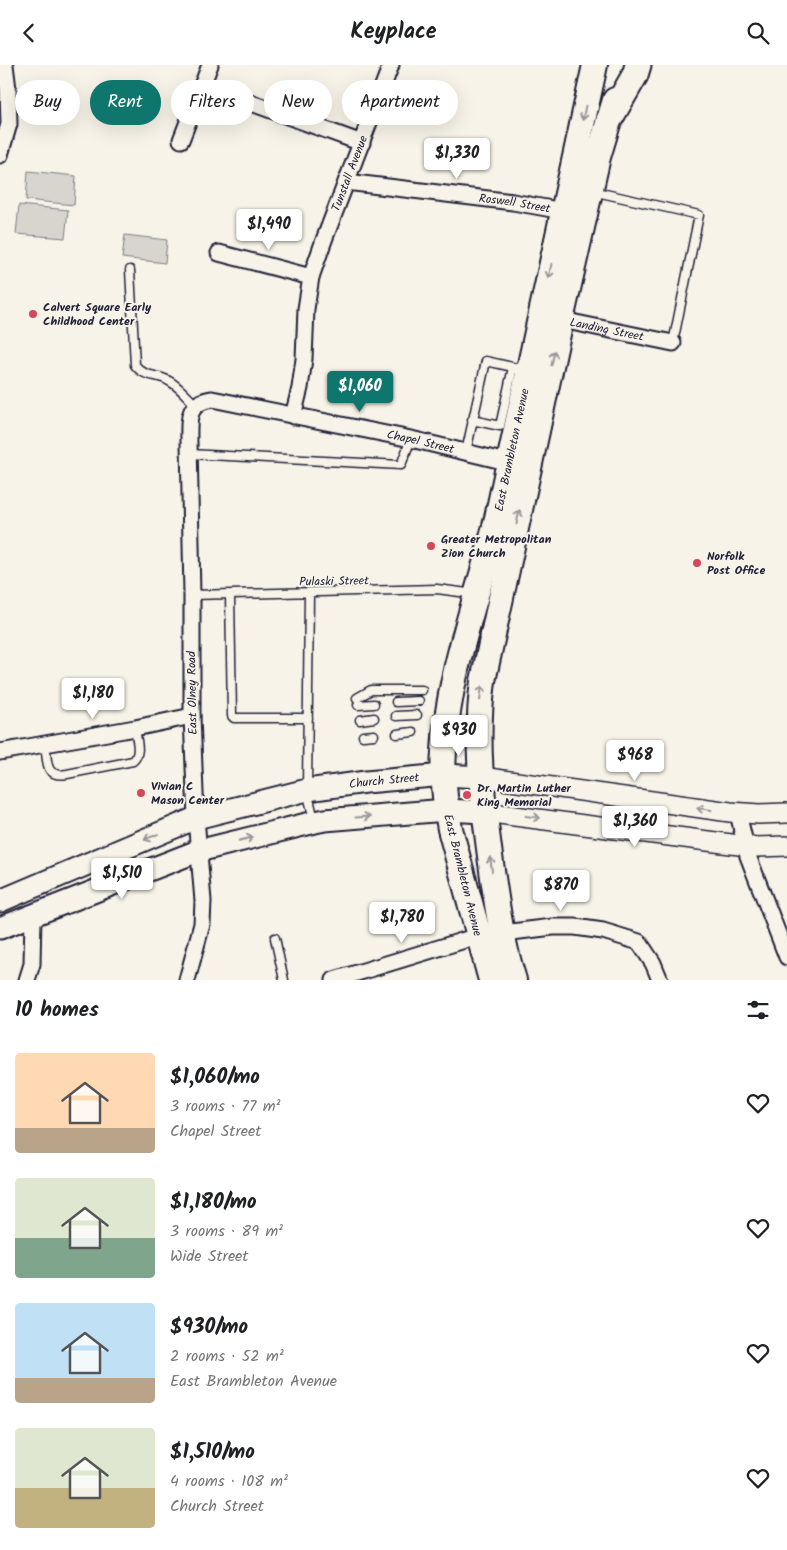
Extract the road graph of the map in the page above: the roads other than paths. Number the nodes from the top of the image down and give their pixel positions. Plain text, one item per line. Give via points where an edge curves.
1 (6, 65) edge
2 (210, 65) edge
3 (391, 65) edge
4 (595, 65) edge
5 (626, 65) edge
6 (638, 65) edge
7 (204, 80) edge
8 (254, 104) edge
9 (609, 120) junction
10 (187, 125) edge
11 (181, 140) dead end
12 (362, 143) junction
13 (0, 155) edge
14 (346, 182) junction
15 (590, 190) junction
16 (563, 211) junction
17 (219, 253) dead end
18 (130, 270) dead end
19 (311, 277) junction
20 (550, 317) junction
21 (673, 343) joint
22 (514, 372) junction
23 (490, 379) dead end
24 (481, 381) junction
25 (487, 393) dead end
26 (478, 395) junction
27 (196, 405) junction
28 (293, 416) junction
29 (476, 417) junction
30 (504, 419) junction
31 (411, 439) junction
32 (466, 452) junction
33 (189, 455) junction
34 (519, 465) junction
35 (309, 593) junction
36 (477, 594) junction
37 (192, 595) junction
38 (230, 595) junction
39 (462, 646) junction
40 (422, 690) dead end
41 (419, 701) dead end
42 (396, 702) dead end
43 (374, 704) dead end
44 (416, 715) dead end
45 (192, 716) junction
46 (396, 717) dead end
47 (308, 718) junction
48 (374, 718) dead end
49 (360, 720) dead end
50 (134, 728) junction
51 (396, 733) dead end
52 (413, 733) dead end
53 (374, 735) dead end
54 (363, 737) dead end
55 (45, 744) junction
56 (0, 752) edge
57 (444, 775) junction
58 (476, 776) junction
59 (307, 790) junction
60 (452, 810) junction
61 (484, 812) junction
62 (738, 813) junction
63 (787, 813) edge
64 (196, 818) junction
65 (315, 822) junction
66 (745, 845) junction
67 (787, 846) edge
68 (198, 851) junction
69 (0, 900) edge
70 (33, 916) junction
71 (5, 927) edge
72 (502, 934) junction
73 (478, 936) junction
74 (275, 938) dead end
75 (787, 957) edge
76 (27, 980) edge
77 (187, 980) edge
78 (284, 980) edge
79 (334, 980) edge
80 (492, 980) edge
81 (514, 980) edge
82 (660, 980) edge

1 - 13 street via 9,124
2 - 7 street
3 - 12 street, Tunstall Avenue
4 -> 16 main road, East Brambleton Avenue
5 - 9 main road, East Brambleton Avenue
6 - 9 highway
8 - 12 street
9 - 15 main road, East Brambleton Avenue
10 - 11 street
12 - 14 street, Tunstall Avenue
14 - 16 street, Roswell Street
14 - 19 street, Tunstall Avenue
15 - 20 main road, East Brambleton Avenue
15 - 21 lane via 699,215
16 -> 20 main road, East Brambleton Avenue
17 - 19 street
18 - 27 lane via 135,365 140,372 170,381
19 - 28 street via 304,359
20 - 21 street, Landing Street
20 - 22 main road, East Brambleton Avenue
34 -> 20 main road, East Brambleton Avenue
22 - 24 lane via 486,361
22 - 30 main road, East Brambleton Avenue
22 - 30 lane via 502,401
23 - 24 lane
24 - 26 lane
25 - 26 lane
26 - 29 lane via 480,406
27 - 28 street, Chapel Street via 212,399
27 - 33 street, East Olney Road via 189,417
28 - 31 street, Chapel Street
29 - 30 lane
29 - 32 lane
30 - 34 main road, East Brambleton Avenue
31 - 32 street, Chapel Street
31 - 33 lane via 400,465
32 - 34 street, Chapel Street
33 - 37 street, East Olney Road
34 - 36 main road, East Brambleton Avenue via 496,522
58 -> 34 main road, East Brambleton Avenue via 483,681
35 - 36 lane, Pulaski Street via 437,589
35 - 38 lane, Pulaski Street
35 - 47 lane
36 - 39 main road, East Brambleton Avenue
37 - 38 lane, Pulaski Street
37 - 45 street, East Olney Road
38 - 47 lane via 232,716
39 - 57 main road, East Brambleton Avenue via 446,727
39 - 58 main road via 467,670 462,723 464,747
40 - 43 lane via 371,690 358,701
41 - 42 lane
44 - 46 lane
45 - 50 street
45 - 64 street, East Olney Road
47 - 59 lane
48 - 49 lane
50 - 55 street
50 - 55 lane via 138,752 133,761 59,776 53,775 48,767
51 - 52 lane
53 - 54 lane
55 - 56 street
57 - 58 main road, Church Street
57 - 59 main road, Church Street
57 - 60 main road, East Brambleton Avenue
58 - 61 main road, East Brambleton Avenue
62 -> 58 street, Church Street
59 - 64 main road, Church Street
59 - 65 lane
60 - 61 main road
65 -> 60 main road
60 - 72 main road via 482,898
60 - 73 main road, East Brambleton Avenue via 450,829
61 -> 66 street
72 -> 61 main road, East Brambleton Avenue
62 - 63 street, Church Street
62 - 66 street
64 - 68 street, East Olney Road
64 -> 69 main road, Church Street
68 -> 65 main road
66 - 67 street
66 - 75 street
68 - 70 main road
68 - 77 street, East Olney Road via 202,924
69 - 71 street
70 - 71 main road
70 - 76 street via 32,965
72 - 73 street
72 - 81 main road, East Brambleton Avenue
72 - 82 street via 575,927 639,941
73 - 79 street
73 - 80 main road, East Brambleton Avenue
74 - 78 lane

